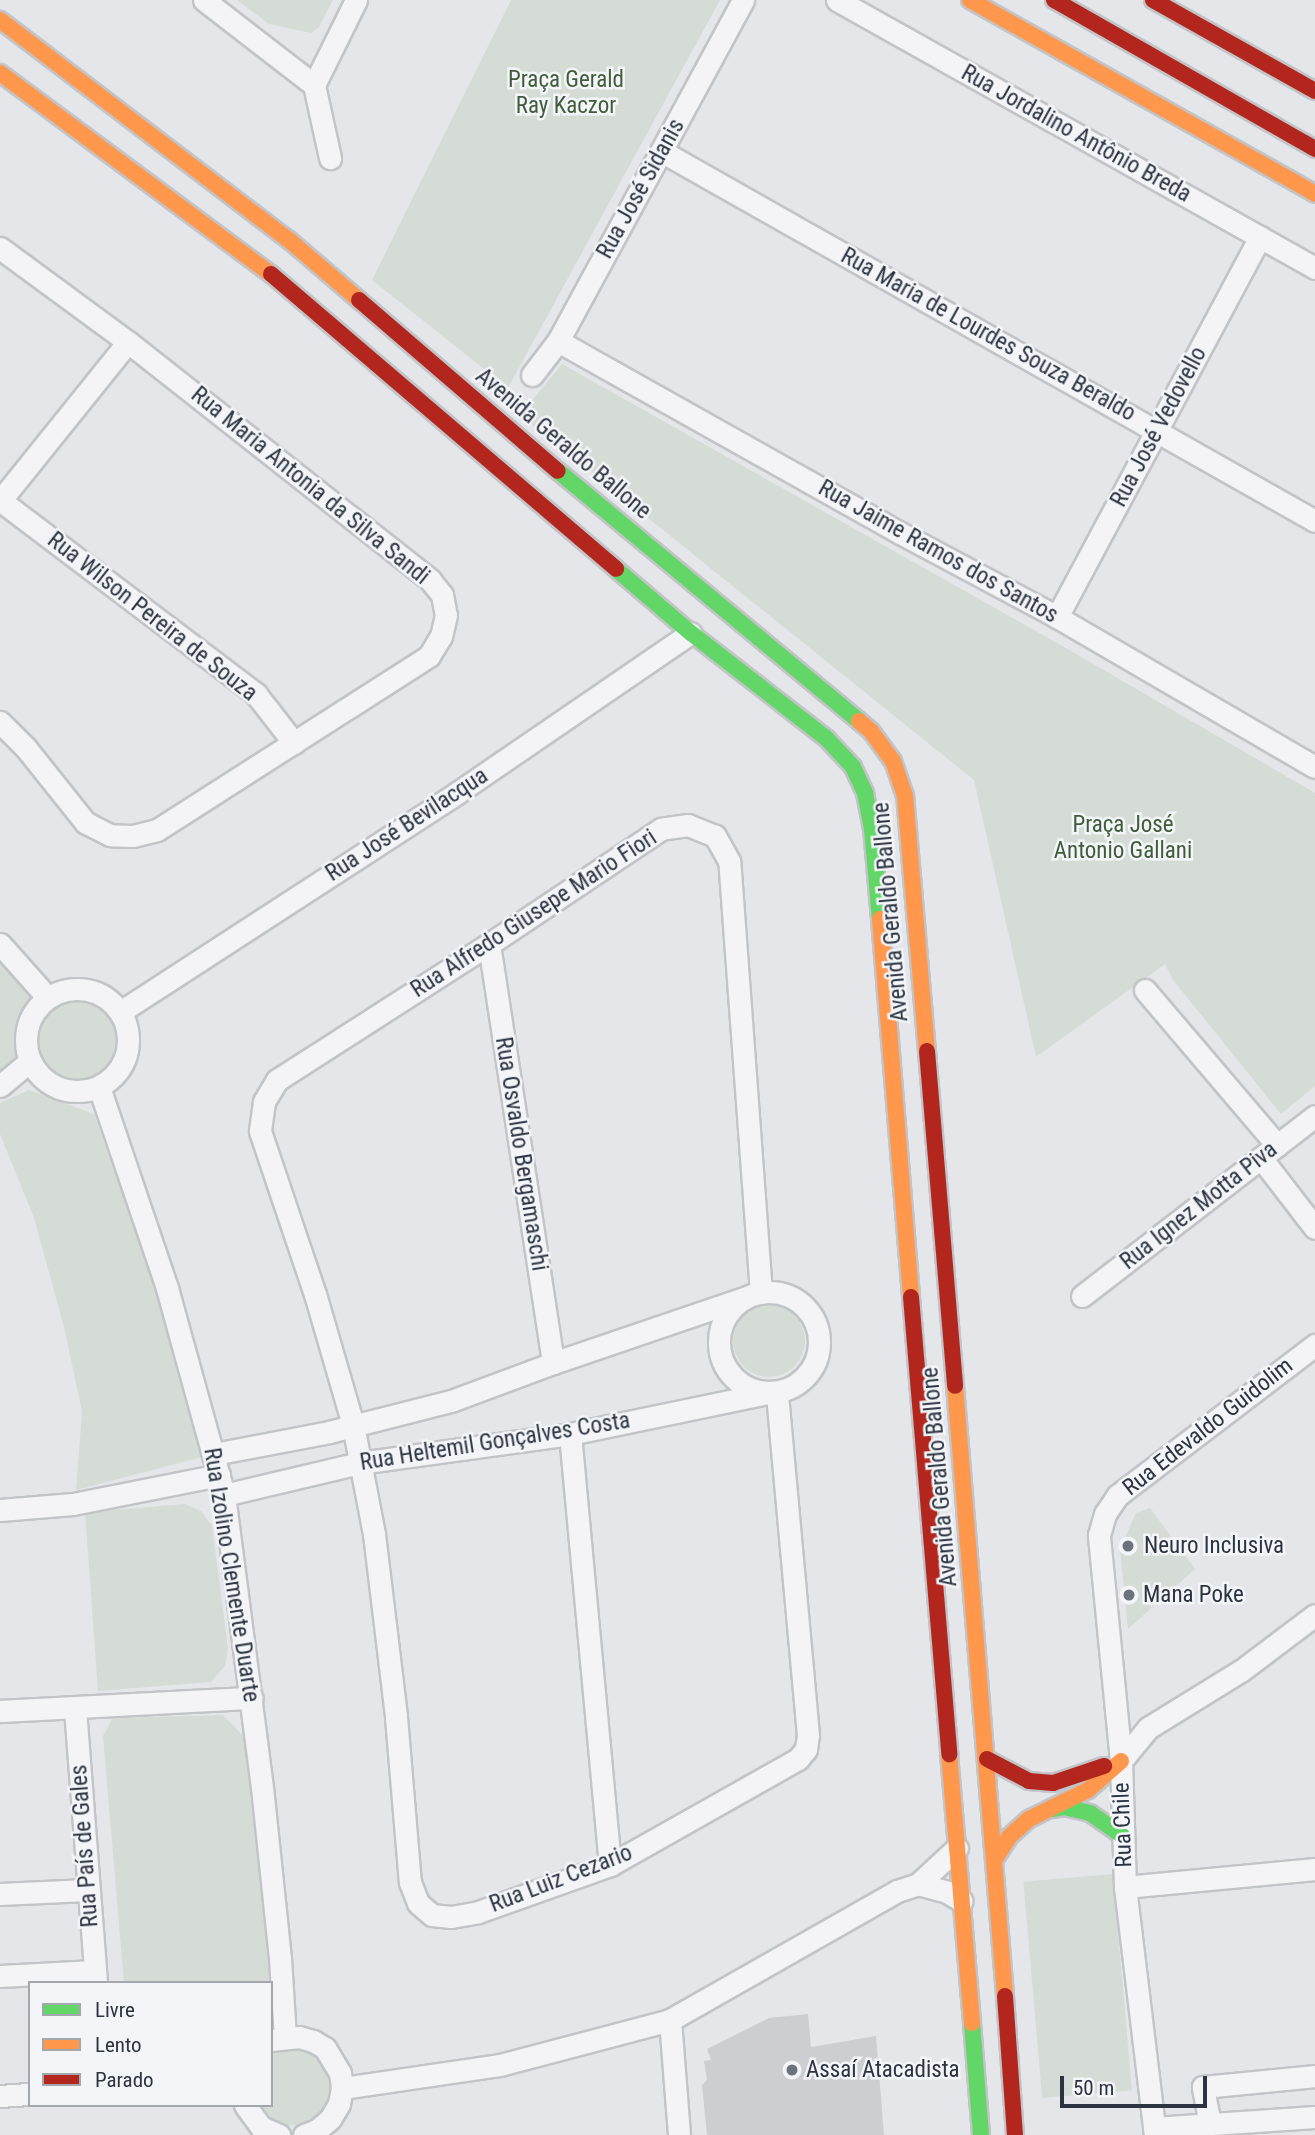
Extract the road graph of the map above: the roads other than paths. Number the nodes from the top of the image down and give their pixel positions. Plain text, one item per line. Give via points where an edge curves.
1 (204, 0) edge
2 (356, 0) edge
3 (743, 0) edge
4 (837, 0) edge
5 (970, 0) edge
6 (1054, 0) edge
7 (1153, 0) edge
8 (0, 20) edge
9 (0, 73) edge
10 (314, 85) junction
11 (1315, 91) edge
12 (1315, 149) edge
13 (661, 151) junction
14 (330, 158) dead end
15 (1315, 194) edge
16 (1260, 237) junction
17 (0, 248) edge
18 (1315, 268) edge
19 (558, 341) junction
20 (128, 342) junction
21 (532, 374) dead end
22 (1157, 431) junction
23 (0, 501) edge
24 (1315, 520) edge
25 (1057, 617) junction
26 (691, 633) junction
27 (0, 722) edge
28 (294, 743) junction
29 (1315, 767) edge
30 (0, 944) edge
31 (489, 944) junction
32 (1145, 990) dead end
33 (48, 998) junction
34 (120, 1012) junction
35 (30, 1061) junction
36 (0, 1086) edge
37 (99, 1087) junction
38 (1315, 1116) edge
39 (1269, 1152) junction
40 (1315, 1228) edge
41 (752, 1296) junction
42 (1082, 1296) dead end
43 (1315, 1345) edge
44 (553, 1363) junction
45 (772, 1393) junction
46 (353, 1425) junction
47 (570, 1434) junction
48 (214, 1454) junction
49 (359, 1463) junction
50 (221, 1485) junction
51 (0, 1510) edge
52 (1105, 1514) joint
53 (1315, 1615) edge
54 (252, 1698) junction
55 (75, 1709) junction
56 (0, 1711) edge
57 (987, 1759) junction
58 (1121, 1760) junction
59 (1042, 1811) junction
60 (1122, 1835) junction
61 (957, 1848) junction
62 (995, 1859) junction
63 (610, 1865) junction
64 (1315, 1869) edge
65 (918, 1884) junction
66 (1125, 1887) junction
67 (87, 1890) junction
68 (0, 1894) edge
69 (962, 1901) junction
70 (0, 1976) edge
71 (95, 1977) edge
72 (670, 2020) junction
73 (278, 2039) edge
74 (1315, 2076) edge
75 (342, 2088) junction
76 (28, 2094) edge
77 (0, 2096) edge
78 (246, 2107) edge
79 (1315, 2117) edge
80 (1210, 2124) junction
81 (1154, 2132) edge
82 (279, 2135) edge
83 (304, 2135) edge
84 (679, 2135) edge
85 (981, 2135) edge
86 (1015, 2135) edge

1 - 10 street
2 - 10 street
3 - 13 street, Rua José Sidanis
4 - 16 street, Rua Jordalino Antônio Breda
5 - 15 street
6 - 12 street
7 - 11 street
8 - 57 street, Avenida Geraldo Ballone via 289,240 871,731 893,761 905,795
9 - 26 street, Avenida Geraldo Ballone via 258,263
10 - 14 street
13 - 19 street, Rua José Sidanis
13 - 22 street, Rua Maria de Lourdes Souza Beraldo
16 - 18 street, Rua Jordalino Antônio Breda
16 - 22 street, Rua José Vedovello
17 - 20 street, Rua Maria Antonia da Silva Sandi
19 - 21 street, Rua José Sidanis
19 - 25 street, Rua Jaime Ramos dos Santos
20 - 23 street
20 - 28 street, Rua Maria Antonia da Silva Sandi via 430,579 442,596 446,615 429,656
22 - 24 street, Rua Maria de Lourdes Souza Beraldo
22 - 25 street, Rua José Vedovello
23 - 28 street, Rua Wilson Pereira de Souza via 256,694
25 - 29 street, Rua Jaime Ramos dos Santos
26 - 34 street, Rua José Bevilacqua via 457,793
26 - 61 street, Avenida Geraldo Ballone via 827,739 853,767 865,793 873,841
27 - 28 street, Rua Maria Antonia da Silva Sandi via 85,822 110,835 157,830
30 - 33 street
31 - 41 street, Rua Alfredo Giusepe Mario Fiori via 661,829 688,825 715,836 729,861
31 - 44 street, Rua Osvaldo Bergamaschi
31 - 46 street, Rua Alfredo Giusepe Mario Fiori via 277,1080 264,1102 260,1131
32 - 39 street
33 - 34 street via 73,989 87,990 100,994
33 - 35 street via 32,1016 27,1030
34 - 37 street via 127,1028 123,1062
35 - 36 street
35 - 37 street via 51,1085 75,1091
37 - 48 street, Rua Izolino Clemente Duarte via 167,1287
38 - 39 street, Rua Ignez Motta Piva
39 - 40 street
39 - 42 street, Rua Ignez Motta Piva
41 - 44 street, Rua Heltemil Gonçalves Costa
41 - 45 street via 731,1309 722,1323 720,1355 737,1382
41 - 45 street via 778,1293 794,1299 808,1310 818,1334 816,1360 807,1375
43 - 52 street, Rua Edevaldo Guidolim via 1118,1495
44 - 46 street, Rua Heltemil Gonçalves Costa via 451,1401
45 - 47 street, Rua Heltemil Gonçalves Costa
45 - 63 street, Rua Luiz Cezario via 806,1749 798,1759
46 - 48 street, Rua Heltemil Gonçalves Costa
46 - 49 street, Rua Luiz Cezario
47 - 49 street, Rua Heltemil Gonçalves Costa
47 - 63 street
48 - 50 street, Rua Izolino Clemente Duarte
49 - 50 street, Rua Heltemil Gonçalves Costa
49 - 63 street, Rua Luiz Cezario via 374,1534 410,1882 418,1903 432,1915 478,1912
50 - 51 street, Rua Heltemil Gonçalves Costa
50 - 54 street, Rua Izolino Clemente Duarte
52 - 58 street, Rua Chile via 1100,1559
53 - 58 street via 1242,1670 1149,1728
54 - 55 street
54 - 73 street, Rua Izolino Clemente Duarte via 280,1958
55 - 56 street
55 - 67 street, Rua País de Gales
57 - 58 street via 1029,1781 1054,1783
57 - 62 street, Avenida Geraldo Ballone
58 - 59 street via 1088,1790
58 - 60 street, Rua Chile
59 - 60 street via 1077,1809 1099,1817
59 - 62 street via 1010,1836
60 - 66 street, Rua Chile
61 - 65 street
61 - 69 street, Avenida Geraldo Ballone
62 - 86 street, Avenida Geraldo Ballone
64 - 66 street
65 - 69 street
65 - 72 street via 897,1891
66 - 81 street, Rua Chile
67 - 68 street
67 - 71 street, Rua País de Gales
69 - 85 street, Avenida Geraldo Ballone
70 - 71 street
72 - 75 street via 500,2065
72 - 84 street
73 - 75 street via 299,2036 325,2048 340,2073
74 - 80 street via 1203,2087
75 - 83 street via 330,2119
76 - 77 street
78 - 82 street via 261,2127
79 - 80 street
80 - 81 street

